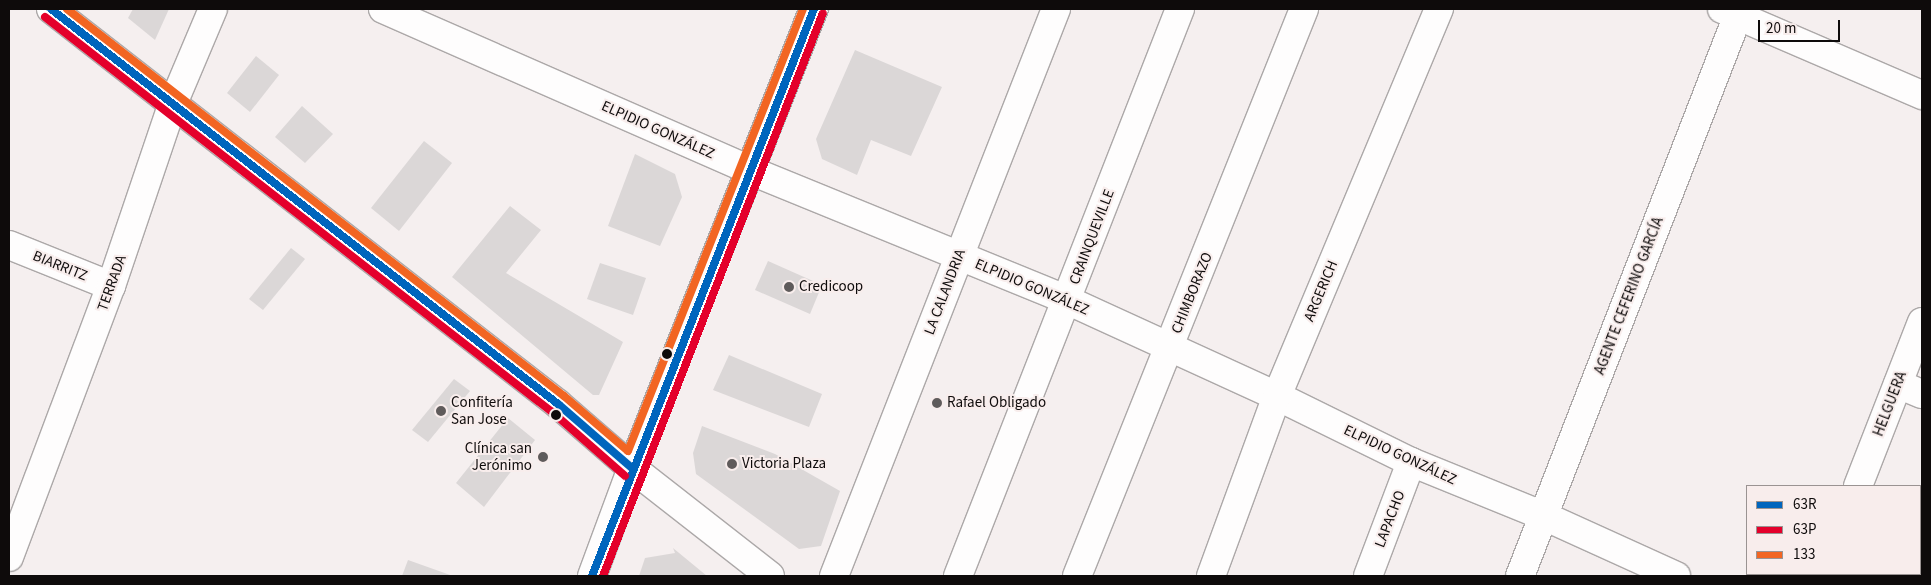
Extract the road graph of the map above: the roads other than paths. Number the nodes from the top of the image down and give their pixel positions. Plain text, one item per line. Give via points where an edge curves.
1 (51, 9) edge
2 (213, 9) edge
3 (383, 9) edge
4 (814, 9) edge
5 (1056, 9) edge
6 (1180, 9) edge
7 (1304, 9) edge
8 (1439, 9) edge
9 (1730, 12) edge
10 (1922, 95) edge
11 (172, 106) junction
12 (750, 170) junction
13 (9, 245) edge
14 (959, 256) junction
15 (111, 286) junction
16 (1067, 300) junction
17 (1922, 322) edge
18 (1170, 350) junction
19 (1910, 389) edge
20 (1277, 396) junction
21 (1411, 462) junction
22 (632, 468) junction
23 (1859, 485) edge
24 (1544, 516) junction
25 (9, 557) edge
26 (1664, 574) edge
27 (592, 576) edge
28 (770, 576) edge
29 (834, 576) edge
30 (958, 576) edge
31 (1077, 576) edge
32 (1211, 576) edge
33 (1368, 576) edge
34 (1520, 576) edge

1 - 11 street
2 - 11 street, TERRADA
3 - 12 street, ELPIDIO GONZÁLEZ
4 - 12 street
5 - 14 street, LA CALANDRIA
6 - 16 street, CRAINQUEVILLE
7 - 18 street, CHIMBORAZO
8 - 20 street, ARGERICH
9 - 10 street
9 - 24 street, AGENTE CEFERINO GARCÍA
11 - 15 street, TERRADA
11 - 22 street via 558,404
12 - 14 street, ELPIDIO GONZÁLEZ
12 - 22 street
13 - 15 street, BIARRITZ
14 - 16 street, ELPIDIO GONZÁLEZ
14 - 29 street, LA CALANDRIA
15 - 25 street, TERRADA
16 - 18 street, ELPIDIO GONZÁLEZ
16 - 30 street, CRAINQUEVILLE
17 - 19 street, HELGUERA
18 - 20 street, ELPIDIO GONZÁLEZ
18 - 31 street, CHIMBORAZO
19 - 23 street, HELGUERA
20 - 21 street, ELPIDIO GONZÁLEZ
20 - 32 street, ARGERICH
21 - 24 street, ELPIDIO GONZÁLEZ
21 - 33 street, LAPACHO
22 - 27 street
22 - 28 street
24 - 26 street, ELPIDIO GONZÁLEZ
24 - 34 street, AGENTE CEFERINO GARCÍA

